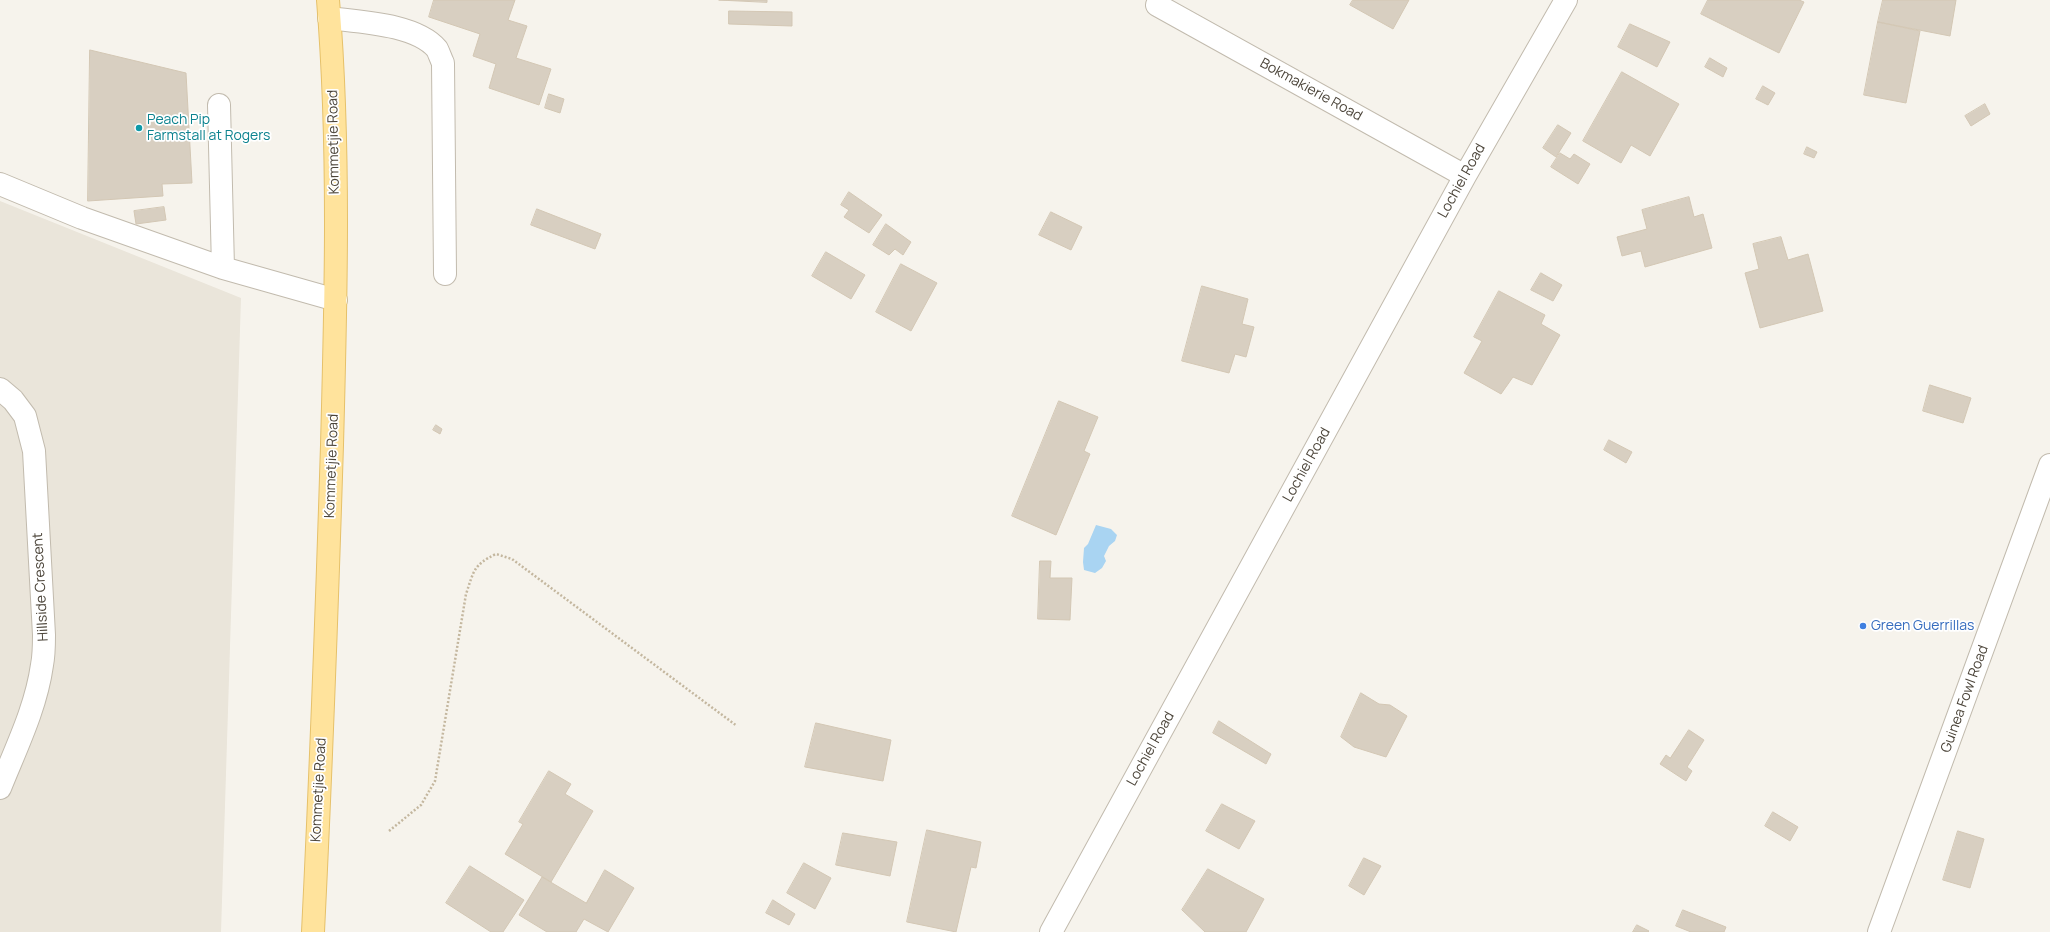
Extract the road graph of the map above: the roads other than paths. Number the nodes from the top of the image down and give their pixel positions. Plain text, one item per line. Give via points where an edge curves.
1 (1566, 0) edge
2 (1157, 4) dead end
3 (328, 9) edge
4 (219, 105) dead end
5 (1465, 176) junction
6 (0, 184) edge
7 (223, 268) junction
8 (445, 274) dead end
9 (336, 300) junction
10 (0, 390) edge
11 (2050, 466) edge
12 (0, 788) edge
13 (313, 932) edge
14 (1051, 932) edge
15 (1879, 932) edge

1 - 5 street, Lochiel Road
2 - 5 street, Bokmakierie Road
3 - 8 street via 403,28 436,49 443,63
3 - 9 main road, Kommetjie Road via 333,74
4 - 7 street
5 - 14 street, Lochiel Road
6 - 7 street via 82,218
7 - 9 street
9 - 13 main road, Kommetjie Road via 328,594
10 - 12 street, Hillside Crescent via 13,400 25,416 34,451 44,634 43,665 38,687
11 - 15 street, Guinea Fowl Road

